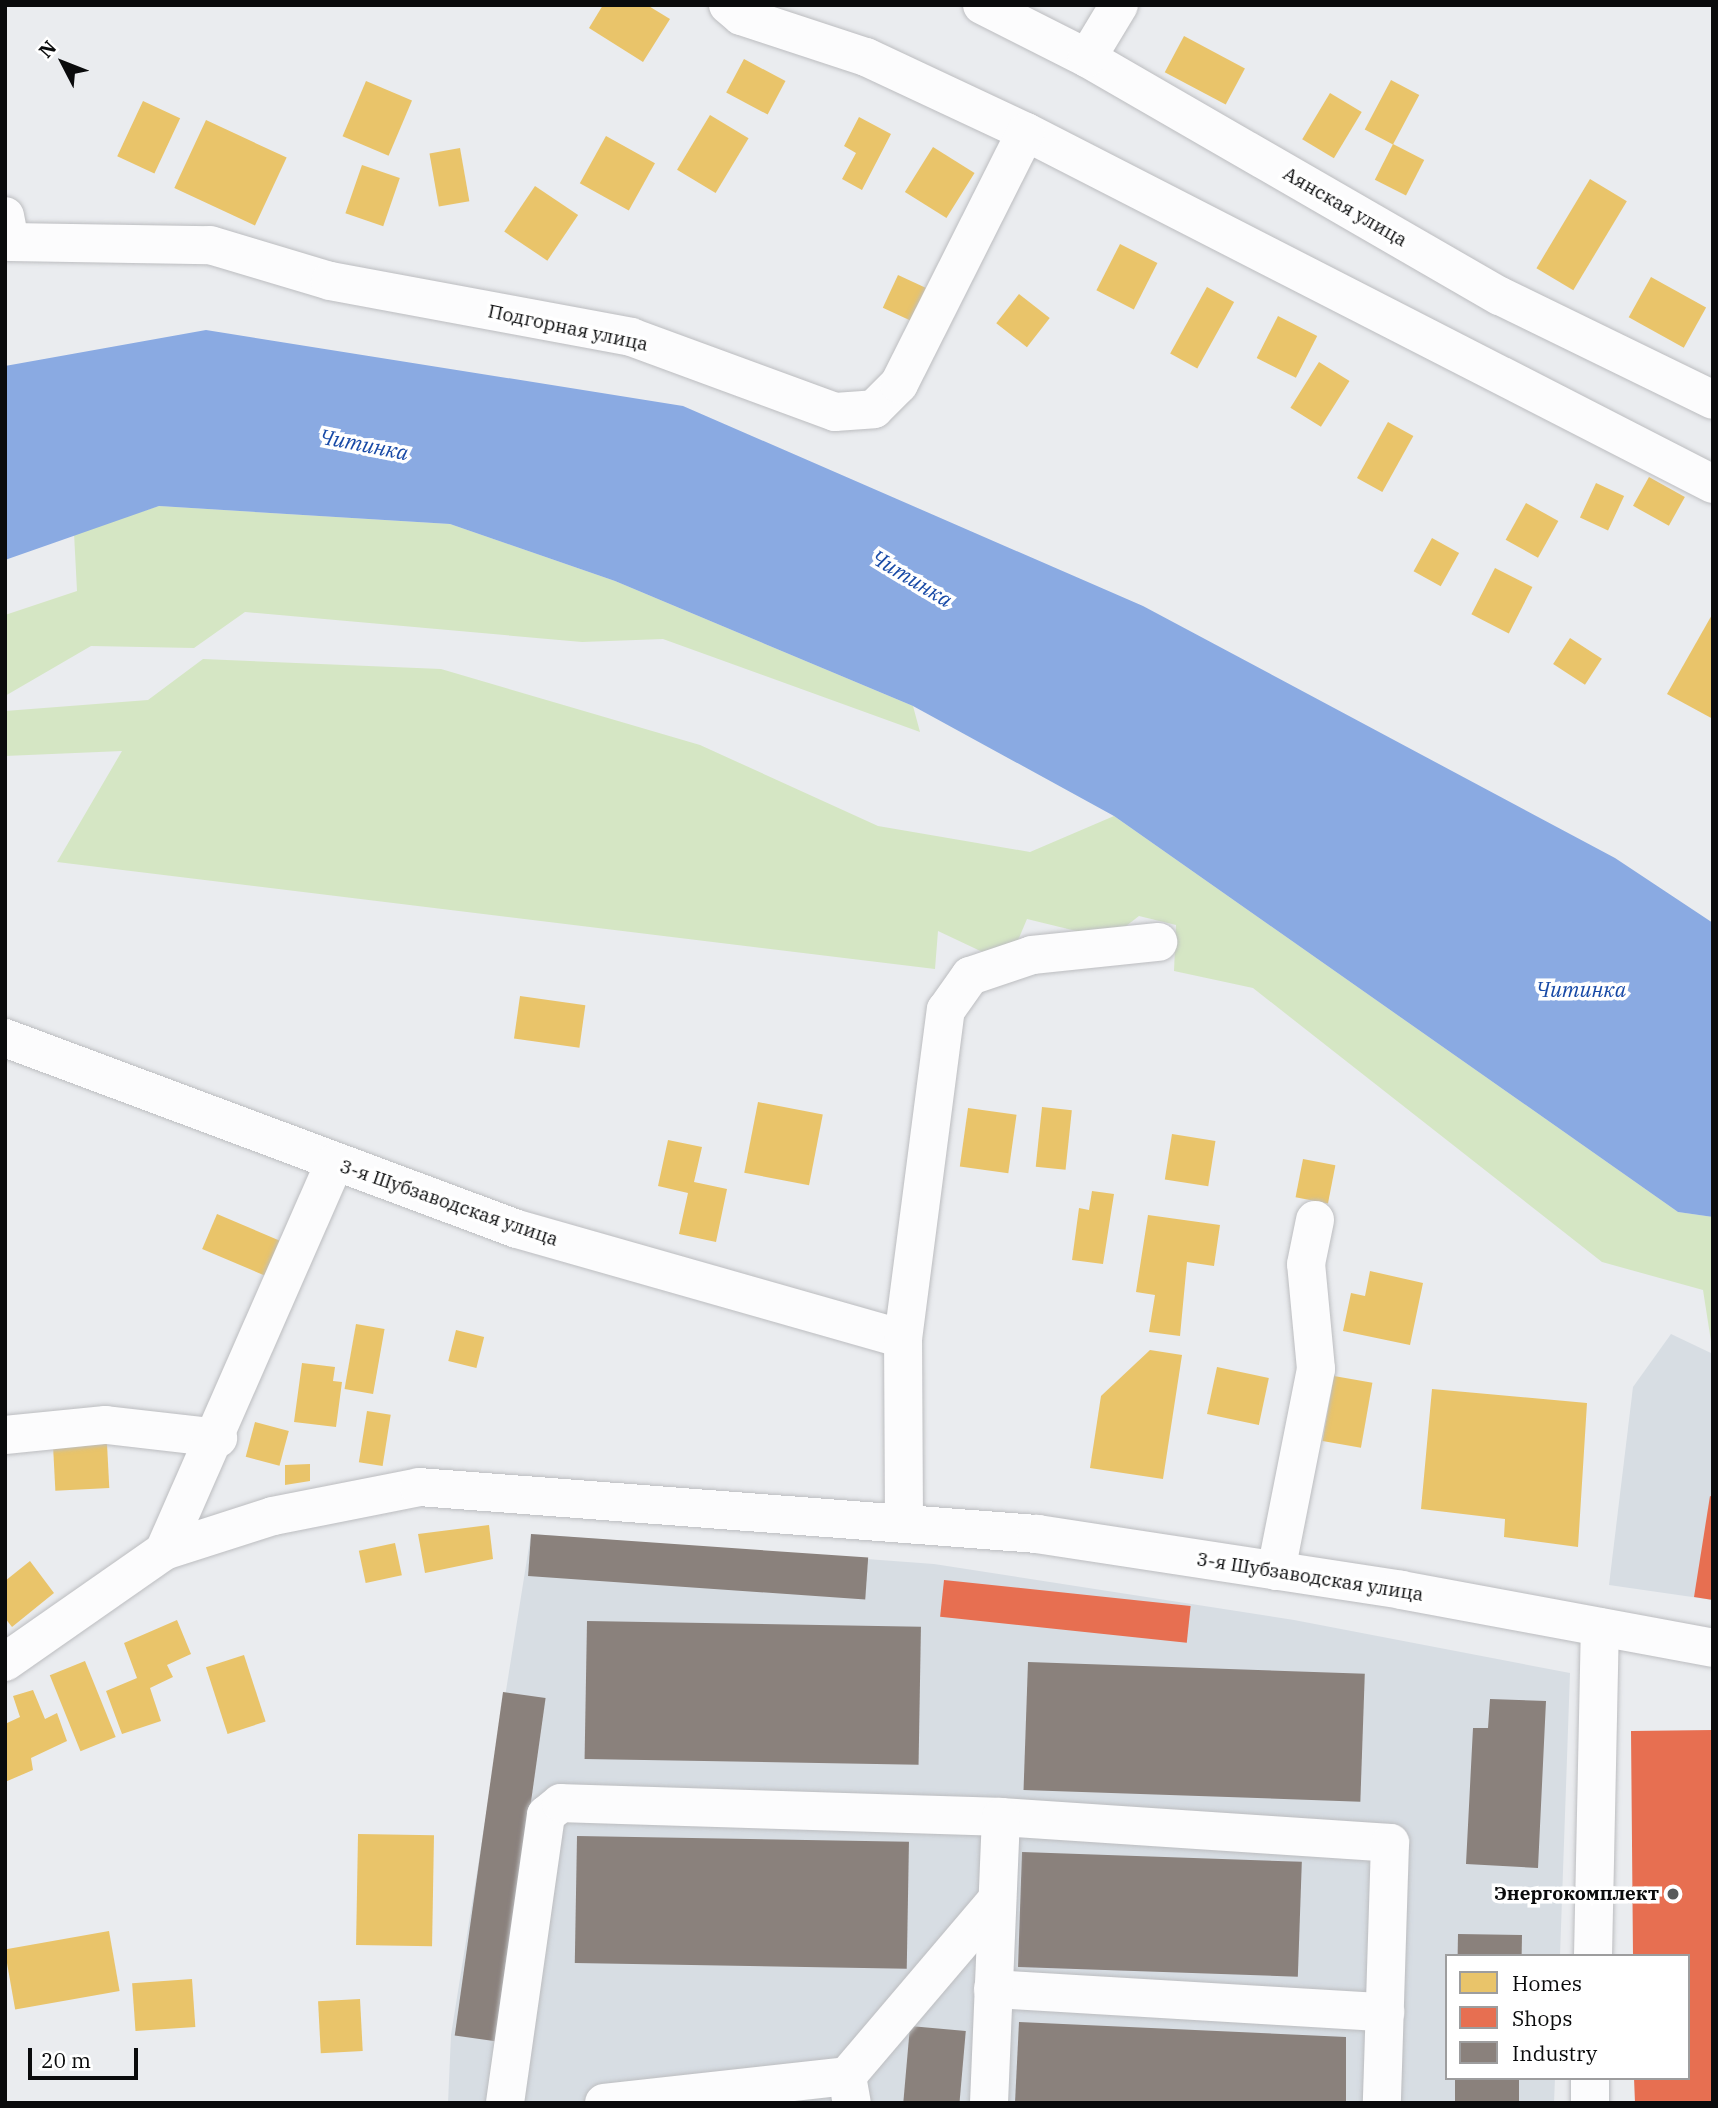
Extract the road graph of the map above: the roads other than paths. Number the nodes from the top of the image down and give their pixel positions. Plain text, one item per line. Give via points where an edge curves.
1 (727, 5) edge
2 (982, 5) edge
3 (1119, 5) edge
4 (1087, 58) junction
5 (1026, 132) junction
6 (7, 234) edge
7 (1713, 400) edge
8 (1713, 484) edge
9 (1158, 942) dead end
10 (5, 1038) edge
11 (334, 1163) junction
12 (1315, 1220) dead end
13 (903, 1339) junction
14 (5, 1435) edge
15 (218, 1438) junction
16 (904, 1523) junction
17 (164, 1551) junction
18 (1276, 1571) junction
19 (1600, 1627) junction
20 (1713, 1648) edge
21 (5, 1661) edge
22 (1001, 1817) junction
23 (997, 1900) junction
24 (1593, 1954) edge
25 (993, 1989) junction
26 (1385, 2012) junction
27 (1590, 2080) edge
28 (850, 2090) edge
29 (610, 2102) edge
30 (505, 2103) edge
31 (604, 2103) edge
32 (989, 2103) edge
33 (1382, 2103) edge
34 (1590, 2103) edge

1 - 5 street via 741,16 866,57
2 - 4 street, Аянская улица
3 - 4 street
4 - 7 street, Аянская улица via 1500,296
5 - 6 street, Подгорная улица via 899,384 874,410 835,412 631,337 330,281 210,244
5 - 8 street
9 - 13 street via 1032,955 970,976 946,1010
10 - 11 street, 3-я Шубзаводская улица
11 - 13 street, 3-я Шубзаводская улица via 517,1229
11 - 15 street
12 - 18 street via 1306,1264 1316,1369
13 - 16 street
14 - 15 street via 106,1425
15 - 17 street
16 - 17 street, 3-я Шубзаводская улица via 520,1490 419,1487 273,1516
16 - 18 street, 3-я Шубзаводская улица via 1037,1534
17 - 21 street
18 - 19 street, 3-я Шубзаводская улица
19 - 20 street, 3-я Шубзаводская улица
19 - 24 street
22 - 23 street
22 - 26 street via 1390,1843
22 - 30 street via 552,1806
23 - 25 street
23 - 28 street
25 - 26 street
25 - 32 street
26 - 33 street
27 - 34 street
28 - 29 street
29 - 31 street

